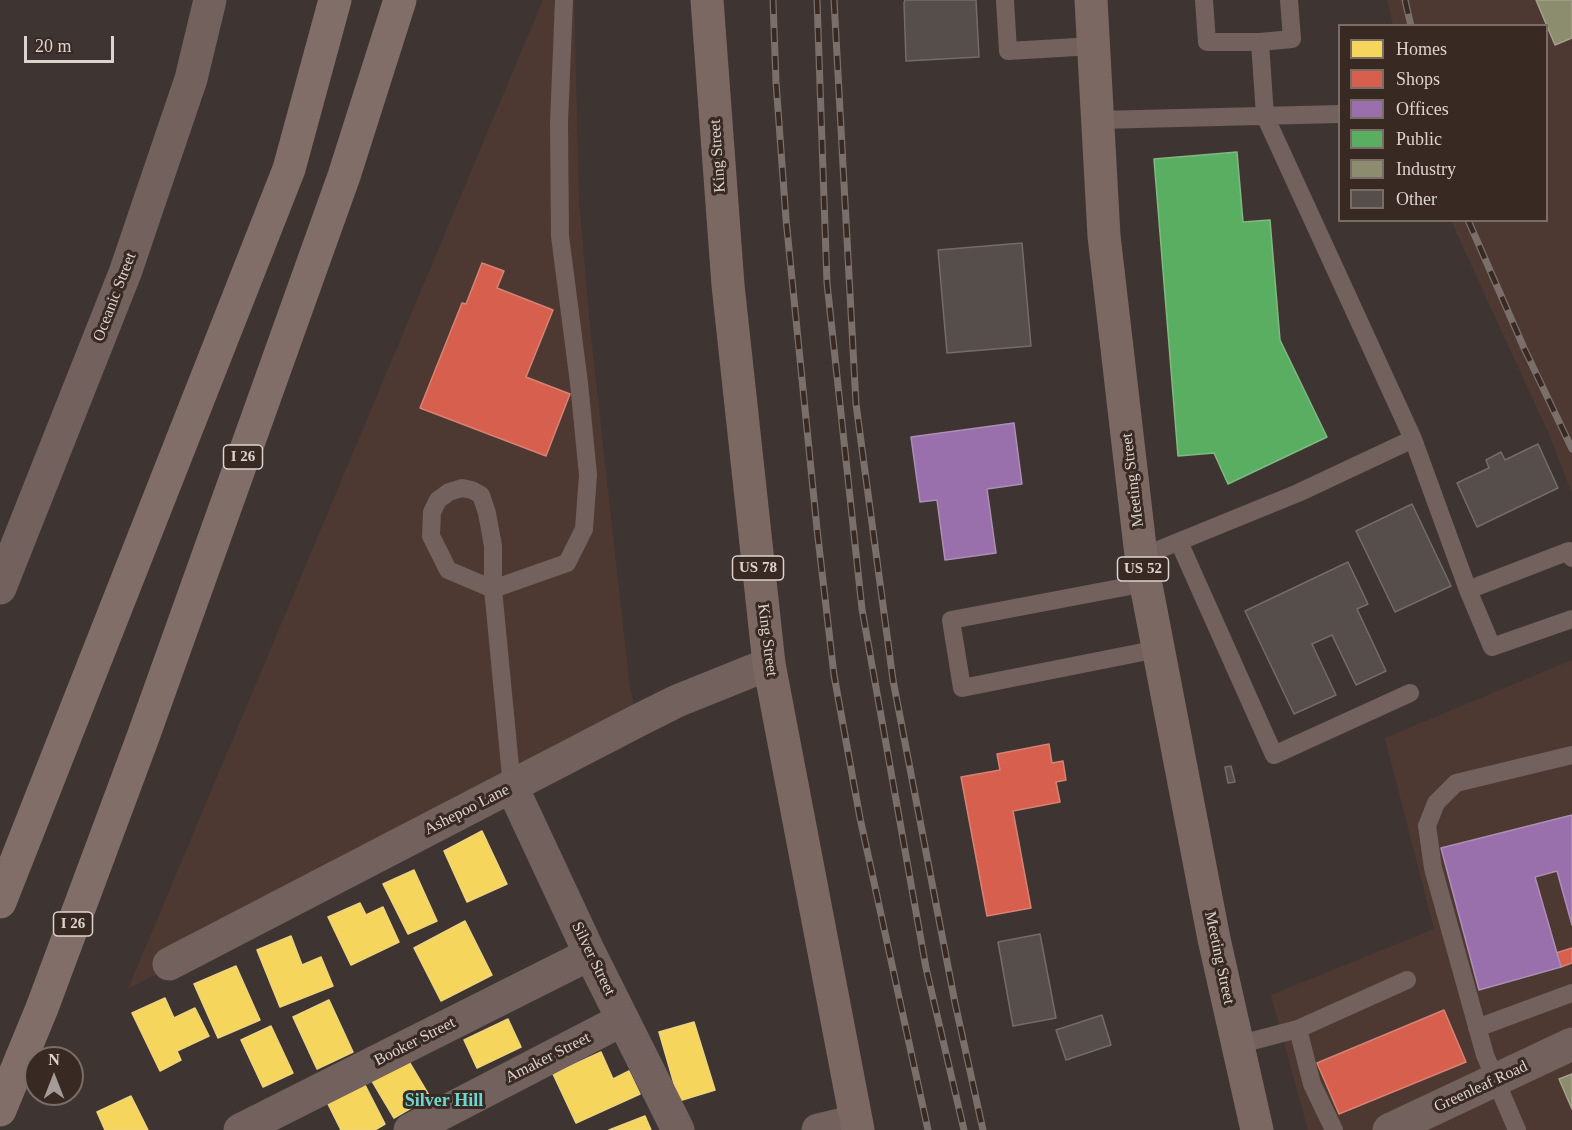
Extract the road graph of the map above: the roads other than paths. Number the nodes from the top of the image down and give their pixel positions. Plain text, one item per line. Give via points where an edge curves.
1 (210, 0) edge
2 (335, 0) edge
3 (400, 0) edge
4 (564, 0) edge
5 (707, 0) edge
6 (1005, 0) edge
7 (1091, 0) edge
8 (1204, 0) edge
9 (1289, 0) edge
10 (1260, 42) junction
11 (1094, 46) junction
12 (1338, 114) edge
13 (1265, 116) junction
14 (1099, 120) junction
15 (1413, 439) junction
16 (1179, 542) junction
17 (1572, 558) edge
18 (1144, 570) junction
19 (0, 588) edge
20 (492, 589) junction
21 (1468, 590) junction
22 (1572, 619) edge
23 (1158, 649) junction
24 (769, 664) junction
25 (1410, 693) dead end
26 (1572, 755) edge
27 (512, 787) junction
28 (0, 902) edge
29 (590, 954) junction
30 (169, 964) dead end
31 (1407, 980) dead end
32 (1572, 993) edge
33 (622, 1020) junction
34 (1477, 1028) junction
35 (1298, 1029) junction
36 (1237, 1044) junction
37 (1572, 1044) edge
38 (1496, 1080) junction
39 (0, 1110) edge
40 (857, 1126) edge
41 (240, 1130) edge
42 (410, 1130) edge
43 (678, 1130) edge
44 (818, 1130) edge
45 (1257, 1130) edge
46 (1334, 1130) edge
47 (1389, 1130) edge
48 (1517, 1130) edge

1 - 19 street, Oceanic Street via 190,78 125,273
2 - 28 highway via 289,169
3 - 39 highway, I 26 via 344,176 143,737
4 - 20 lane via 560,236 588,475 584,529 567,563
5 - 24 main road, King Street / US 78 via 728,285
6 - 11 lane via 1008,51
7 - 11 main road, Meeting Street / US 52
8 - 10 lane via 1207,42
9 - 10 lane via 1292,39
10 - 13 lane
11 - 14 main road, Meeting Street / US 52
12 - 13 lane
13 - 14 lane
13 - 15 lane
14 - 18 main road, Meeting Street / US 52 via 1104,236
15 - 16 lane via 1298,494
15 - 21 lane
16 - 18 lane
16 - 25 lane via 1274,755
17 - 21 lane via 1569,551
18 - 23 main road, Meeting Street / US 52
18 - 23 lane via 951,620 962,688
20 - 20 lane via 493,546 482,495 462,488 449,492 438,500 432,512 431,536 448,570
20 - 27 lane
21 - 22 lane via 1492,647
23 - 36 main road, Meeting Street / US 52
24 - 27 street, Ashepoo Lane via 677,701
24 - 40 main road, King Street / US 78
26 - 34 lane via 1456,783 1436,803 1427,826 1433,868
27 - 29 street, Silver Street
27 - 30 street, Ashepoo Lane
29 - 33 street, Silver Street
29 - 41 street, Booker Street
31 - 35 lane
32 - 34 lane
33 - 42 street, Amaker Street
33 - 43 street, Silver Street
34 - 38 lane
35 - 36 lane
35 - 46 lane via 1312,1084
36 - 45 main road, Meeting Street / US 52
37 - 38 street, Greenleaf Road
38 - 47 street, Greenleaf Road
38 - 48 lane
40 - 44 street

